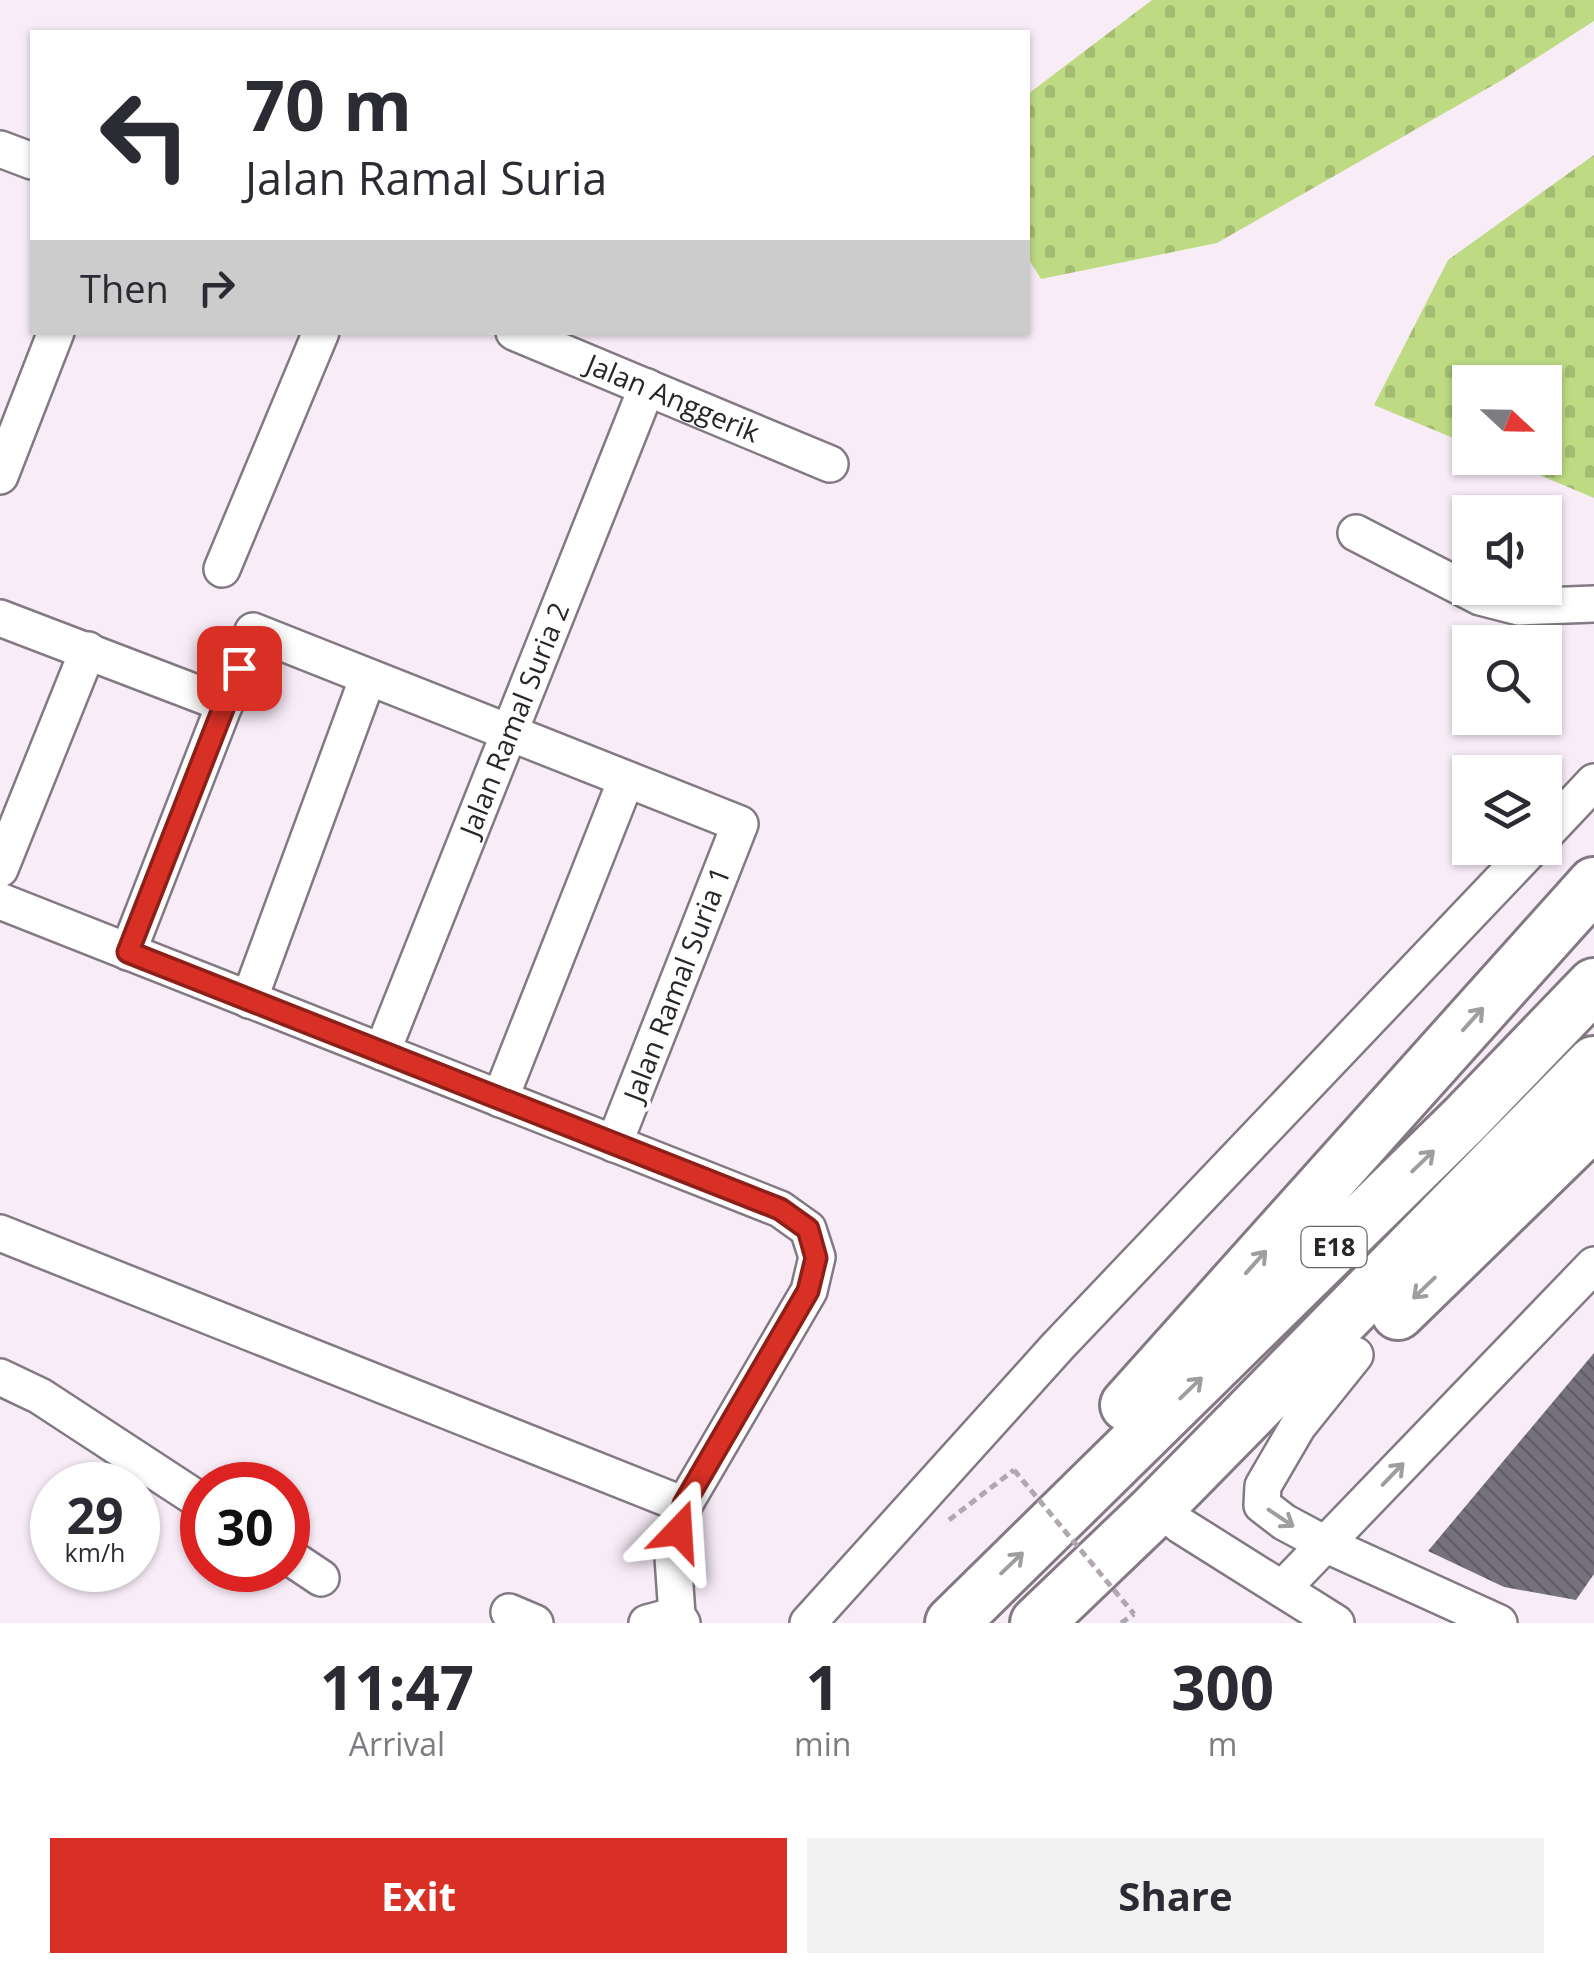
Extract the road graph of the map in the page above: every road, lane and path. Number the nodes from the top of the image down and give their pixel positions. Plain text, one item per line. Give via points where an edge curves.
1 (0, 149) edge
2 (30, 161) edge
3 (55, 335) edge
4 (320, 335) edge
5 (521, 335) edge
6 (647, 387) junction
7 (830, 464) dead end
8 (0, 476) edge
9 (1356, 533) dead end
10 (222, 569) dead end
11 (1594, 604) edge
12 (0, 618) edge
13 (88, 650) junction
14 (368, 677) junction
15 (225, 704) junction
16 (509, 733) junction
17 (626, 780) junction
18 (1594, 782) edge
19 (1562, 816) edge
20 (1516, 865) edge
21 (0, 869) edge
22 (1594, 884) edge
23 (0, 901) edge
24 (128, 952) junction
25 (1594, 985) edge
26 (248, 1000) junction
27 (382, 1052) junction
28 (1594, 1064) edge
29 (500, 1098) junction
30 (1594, 1122) edge
31 (614, 1144) junction
32 (0, 1233) edge
33 (1594, 1265) edge
34 (1355, 1355) junction
35 (0, 1377) edge
36 (180, 1488) edge
37 (983, 1491) dead end
38 (684, 1504) junction
39 (1071, 1506) junction
40 (1180, 1525) junction
41 (1326, 1544) junction
42 (310, 1571) edge
43 (321, 1578) dead end
44 (1282, 1589) junction
45 (668, 1620) edge
46 (808, 1623) edge
47 (952, 1623) edge
48 (1037, 1623) edge
49 (1080, 1623) edge
50 (1121, 1623) edge
51 (1336, 1623) edge
52 (1499, 1623) edge

1 - 2 street
3 - 8 street
4 - 10 street
5 - 6 street, Jalan Anggerik
6 - 7 street, Jalan Anggerik
6 - 16 street, Jalan Ramal Suria 2
9 - 11 street via 1480,597 1519,607
12 - 13 street
13 - 15 street
13 - 21 street
14 - 15 street via 253,631
14 - 16 street
14 - 26 street
15 - 24 street
16 - 17 street
16 - 27 street, Jalan Ramal Suria 2
17 - 29 street
17 - 31 street, Jalan Ramal Suria 1 via 740,824
18 - 19 street
20 - 46 street via 1058,1346
39 -> 22 highway via 1086,1460 1118,1414
23 - 24 street
24 - 26 street
39 -> 25 highway, E18
26 - 27 street
27 - 29 street
28 - 48 highway, E18
29 - 31 street
30 -> 34 highway
31 - 38 street via 780,1209 808,1229 816,1258 808,1291
32 - 38 street
41 -> 33 street
34 - 40 highway
34 -> 41 street via 1298,1426 1262,1486 1262,1505
35 - 36 street
37 - 50 path, bridge via 1014,1470 1134,1614
38 - 45 street
47 -> 39 highway, E18
40 - 44 street
40 - 49 highway
41 - 44 street
41 - 52 street
42 - 43 street
44 - 51 street

